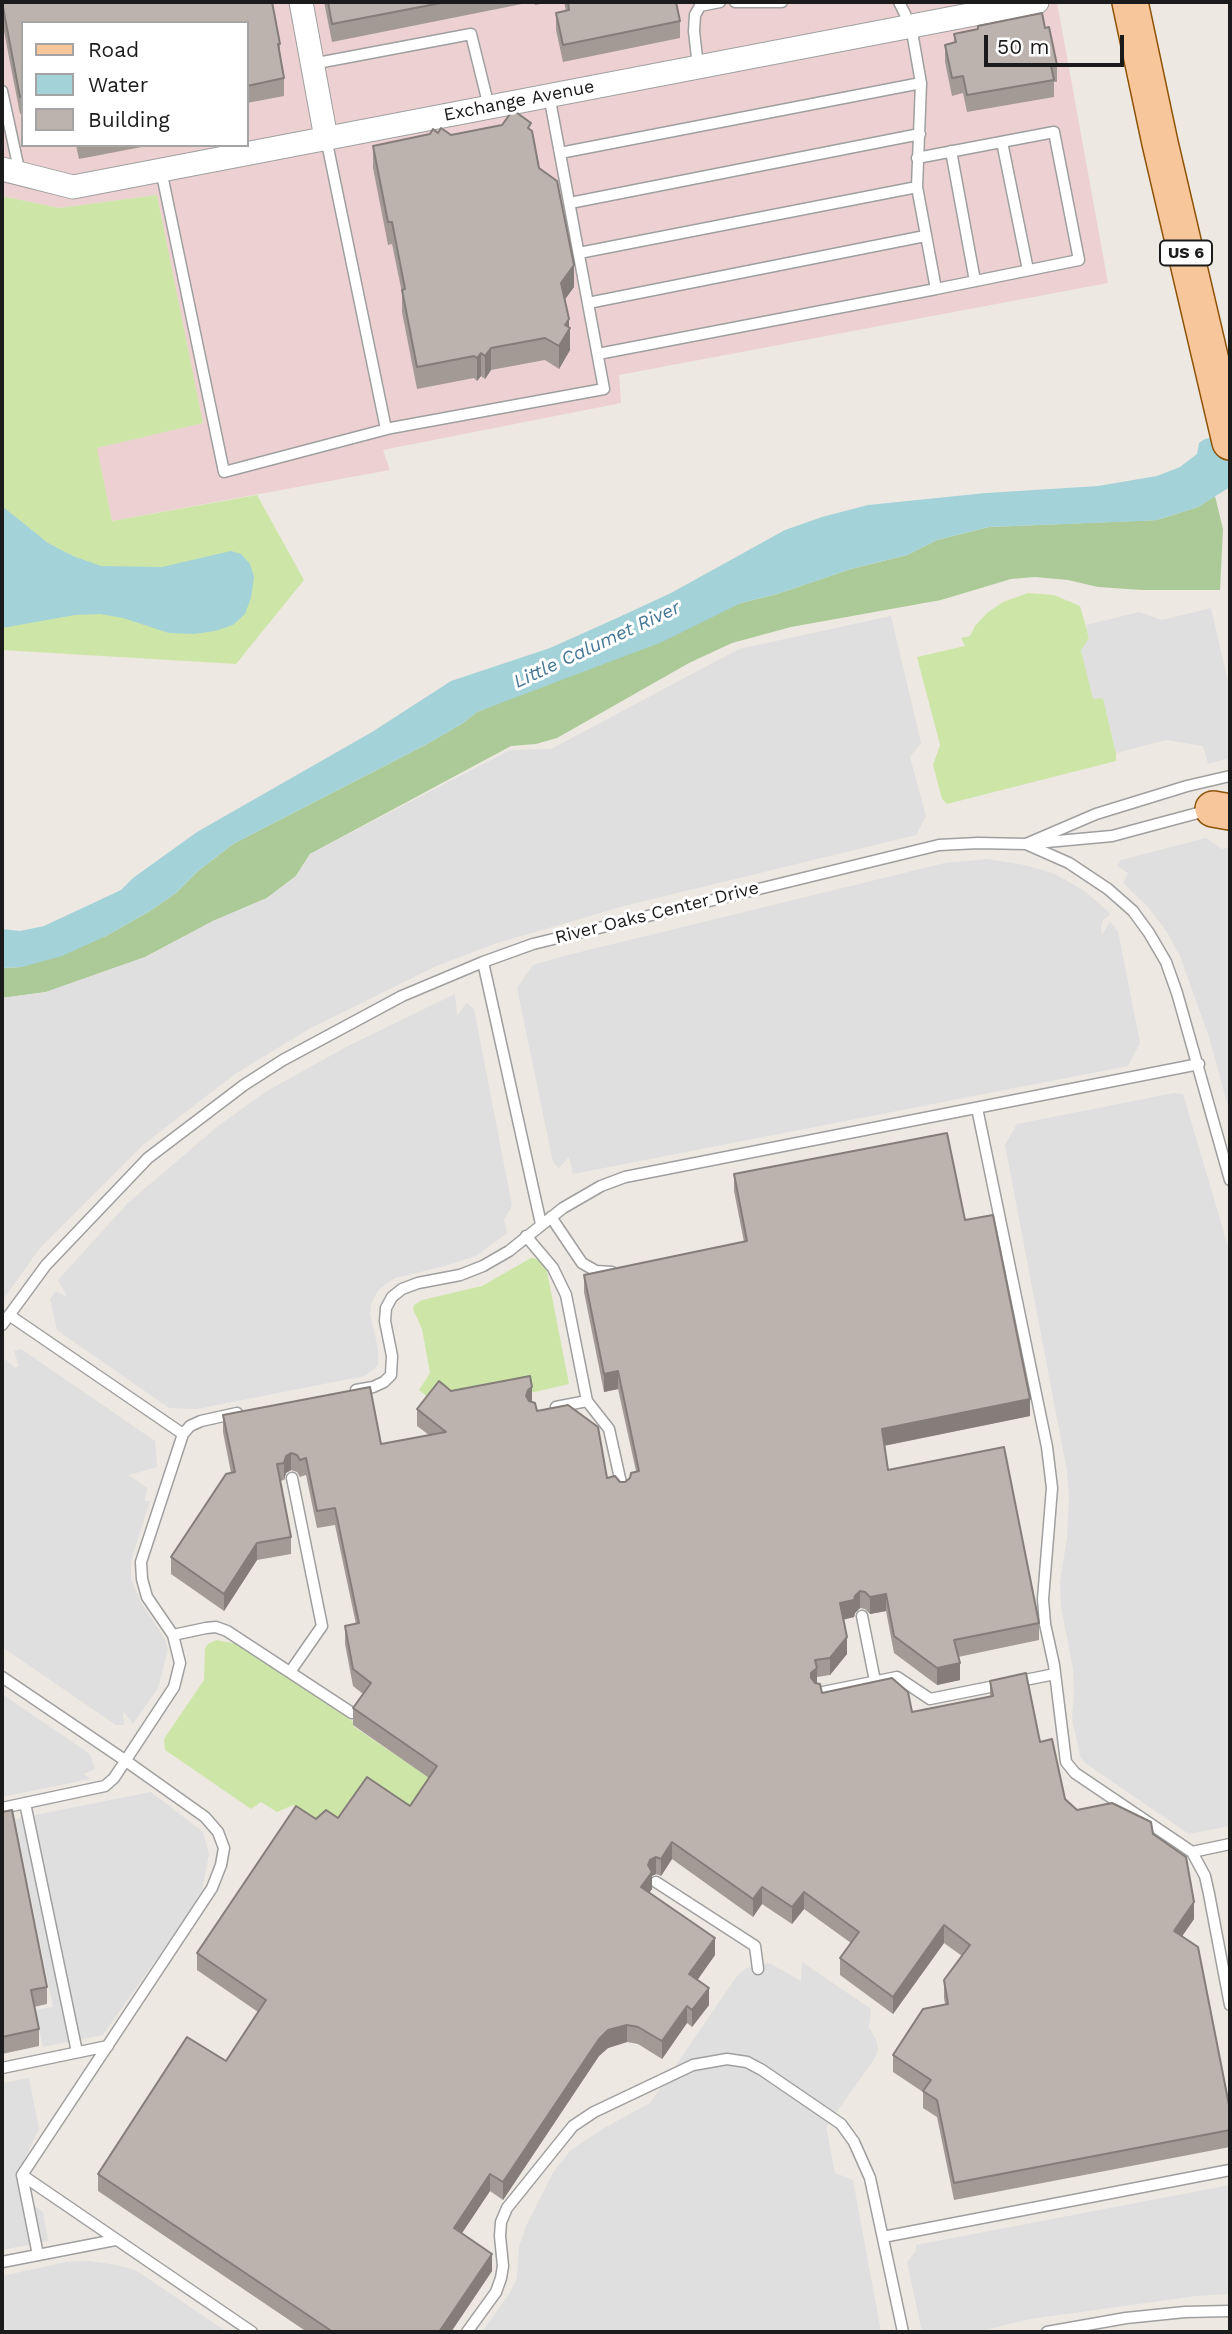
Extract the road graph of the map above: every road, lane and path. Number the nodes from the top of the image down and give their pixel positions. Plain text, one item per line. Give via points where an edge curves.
1 (301, 2) edge
2 (720, 2) edge
3 (735, 2) edge
4 (782, 2) edge
5 (899, 2) edge
6 (1037, 2) edge
7 (1130, 2) edge
8 (911, 26) junction
9 (312, 64) junction
10 (698, 67) junction
11 (920, 83) junction
12 (2, 91) edge
13 (549, 95) junction
14 (489, 107) junction
15 (920, 134) junction
16 (326, 138) junction
17 (1002, 142) junction
18 (951, 151) junction
19 (560, 153) junction
20 (917, 158) junction
21 (161, 170) junction
22 (11, 171) edge
23 (917, 187) junction
24 (570, 203) junction
25 (925, 236) junction
26 (579, 253) junction
27 (1028, 270) junction
28 (975, 281) junction
29 (936, 289) junction
30 (588, 303) junction
31 (598, 354) junction
32 (386, 429) junction
33 (1230, 442) edge
34 (1230, 776) edge
35 (1225, 808) edge
36 (1026, 844) junction
37 (483, 962) junction
38 (1199, 1065) junction
39 (977, 1108) junction
40 (1230, 1181) edge
41 (551, 1217) junction
42 (541, 1224) junction
43 (526, 1237) junction
44 (623, 1270) edge
45 (9, 1315) junction
46 (2, 1325) edge
47 (341, 1393) edge
48 (587, 1401) junction
49 (547, 1409) edge
50 (248, 1411) edge
51 (183, 1434) junction
52 (292, 1478) dead end
53 (623, 1492) edge
54 (862, 1616) dead end
55 (173, 1635) junction
56 (290, 1672) junction
57 (1055, 1674) junction
58 (2, 1677) edge
59 (875, 1681) junction
60 (818, 1693) edge
61 (352, 1713) edge
62 (126, 1761) junction
63 (25, 1803) junction
64 (2, 1808) edge
65 (1230, 1844) edge
66 (1192, 1852) junction
67 (656, 1882) dead end
68 (758, 1969) dead end
69 (1230, 2005) edge
70 (108, 2046) junction
71 (77, 2052) junction
72 (2, 2068) edge
73 (1230, 2169) edge
74 (22, 2175) junction
75 (883, 2237) junction
76 (115, 2240) junction
77 (38, 2255) junction
78 (2, 2262) edge
79 (1230, 2311) edge
80 (1126, 2318) junction
81 (1099, 2328) edge
82 (252, 2332) edge
83 (467, 2332) edge
84 (903, 2332) edge
85 (1047, 2332) edge
86 (1129, 2332) edge

1 - 9 street
2 - 10 lane via 700,6 695,15
3 - 4 lane
5 - 8 lane
6 - 8 street, Exchange Avenue
7 - 33 main road, US 6
8 - 10 street, Exchange Avenue
8 - 11 lane
9 - 14 lane via 471,34
9 - 16 street
10 - 13 street, Exchange Avenue
11 - 15 lane
11 - 19 lane
12 - 22 lane
13 - 14 street, Exchange Avenue
13 - 19 lane
14 - 16 street, Exchange Avenue
15 - 20 lane
15 - 24 lane
16 - 21 street, Exchange Avenue
16 - 32 lane
17 - 18 lane
17 - 27 lane
17 - 27 lane via 1054,132 1079,260
18 - 20 lane
18 - 28 lane
19 - 24 lane
20 - 23 lane
21 - 22 street, Exchange Avenue via 73,187
21 - 32 lane via 224,472
23 - 25 lane
23 - 26 lane
24 - 26 lane
25 - 29 lane
25 - 30 lane
26 - 30 lane
27 - 28 lane
28 - 29 lane
29 - 31 lane
30 - 31 lane
31 - 32 lane via 604,388
34 - 36 lane via 1096,814
35 - 36 lane via 1112,836
36 - 37 lane, River Oaks Center Drive via 917,849 533,944
36 - 38 lane, River Oaks Center Drive via 1069,863 1133,911 1166,962
37 - 42 lane
37 - 45 lane, River Oaks Center Drive via 412,991 323,1037 208,1110 148,1158 100,1206 46,1265
38 - 39 lane
38 - 40 lane, River Oaks Center Drive
39 - 41 lane via 625,1177
39 - 57 lane via 1047,1447 1052,1488 1043,1599
41 - 42 lane
41 - 44 lane via 582,1263 596,1271
42 - 43 lane
43 - 47 lane via 483,1266 418,1283 392,1297 385,1321 391,1375 373,1387
43 - 48 lane via 552,1268 566,1295
45 - 46 lane, River Oaks Center Drive
45 - 51 lane
48 - 49 lane
48 - 53 lane via 610,1429
50 - 51 lane via 201,1421
51 - 55 lane via 141,1562 147,1597
52 - 56 lane via 322,1626
54 - 59 lane
55 - 56 lane via 216,1627
55 - 62 lane via 180,1663 174,1687
56 - 61 lane
57 - 59 lane via 930,1699 897,1677
57 - 66 lane via 1066,1762 1075,1773
58 - 62 lane
59 - 60 lane
62 - 63 lane via 104,1786
62 - 70 lane via 205,1817 224,1848 212,1888
63 - 64 lane
63 - 71 lane
65 - 66 lane
66 - 69 lane via 1205,1876
67 - 68 lane via 755,1946
70 - 71 lane
70 - 74 lane
71 - 72 lane
73 - 75 lane
74 - 76 lane
74 - 77 lane
75 - 83 lane via 863,2158 841,2124 747,2062 716,2060 683,2070 573,2126 507,2208 499,2236 501,2278
75 - 84 lane
76 - 77 lane
76 - 82 lane
77 - 78 lane
79 - 80 lane
80 - 81 lane
80 - 86 lane
81 - 85 lane

